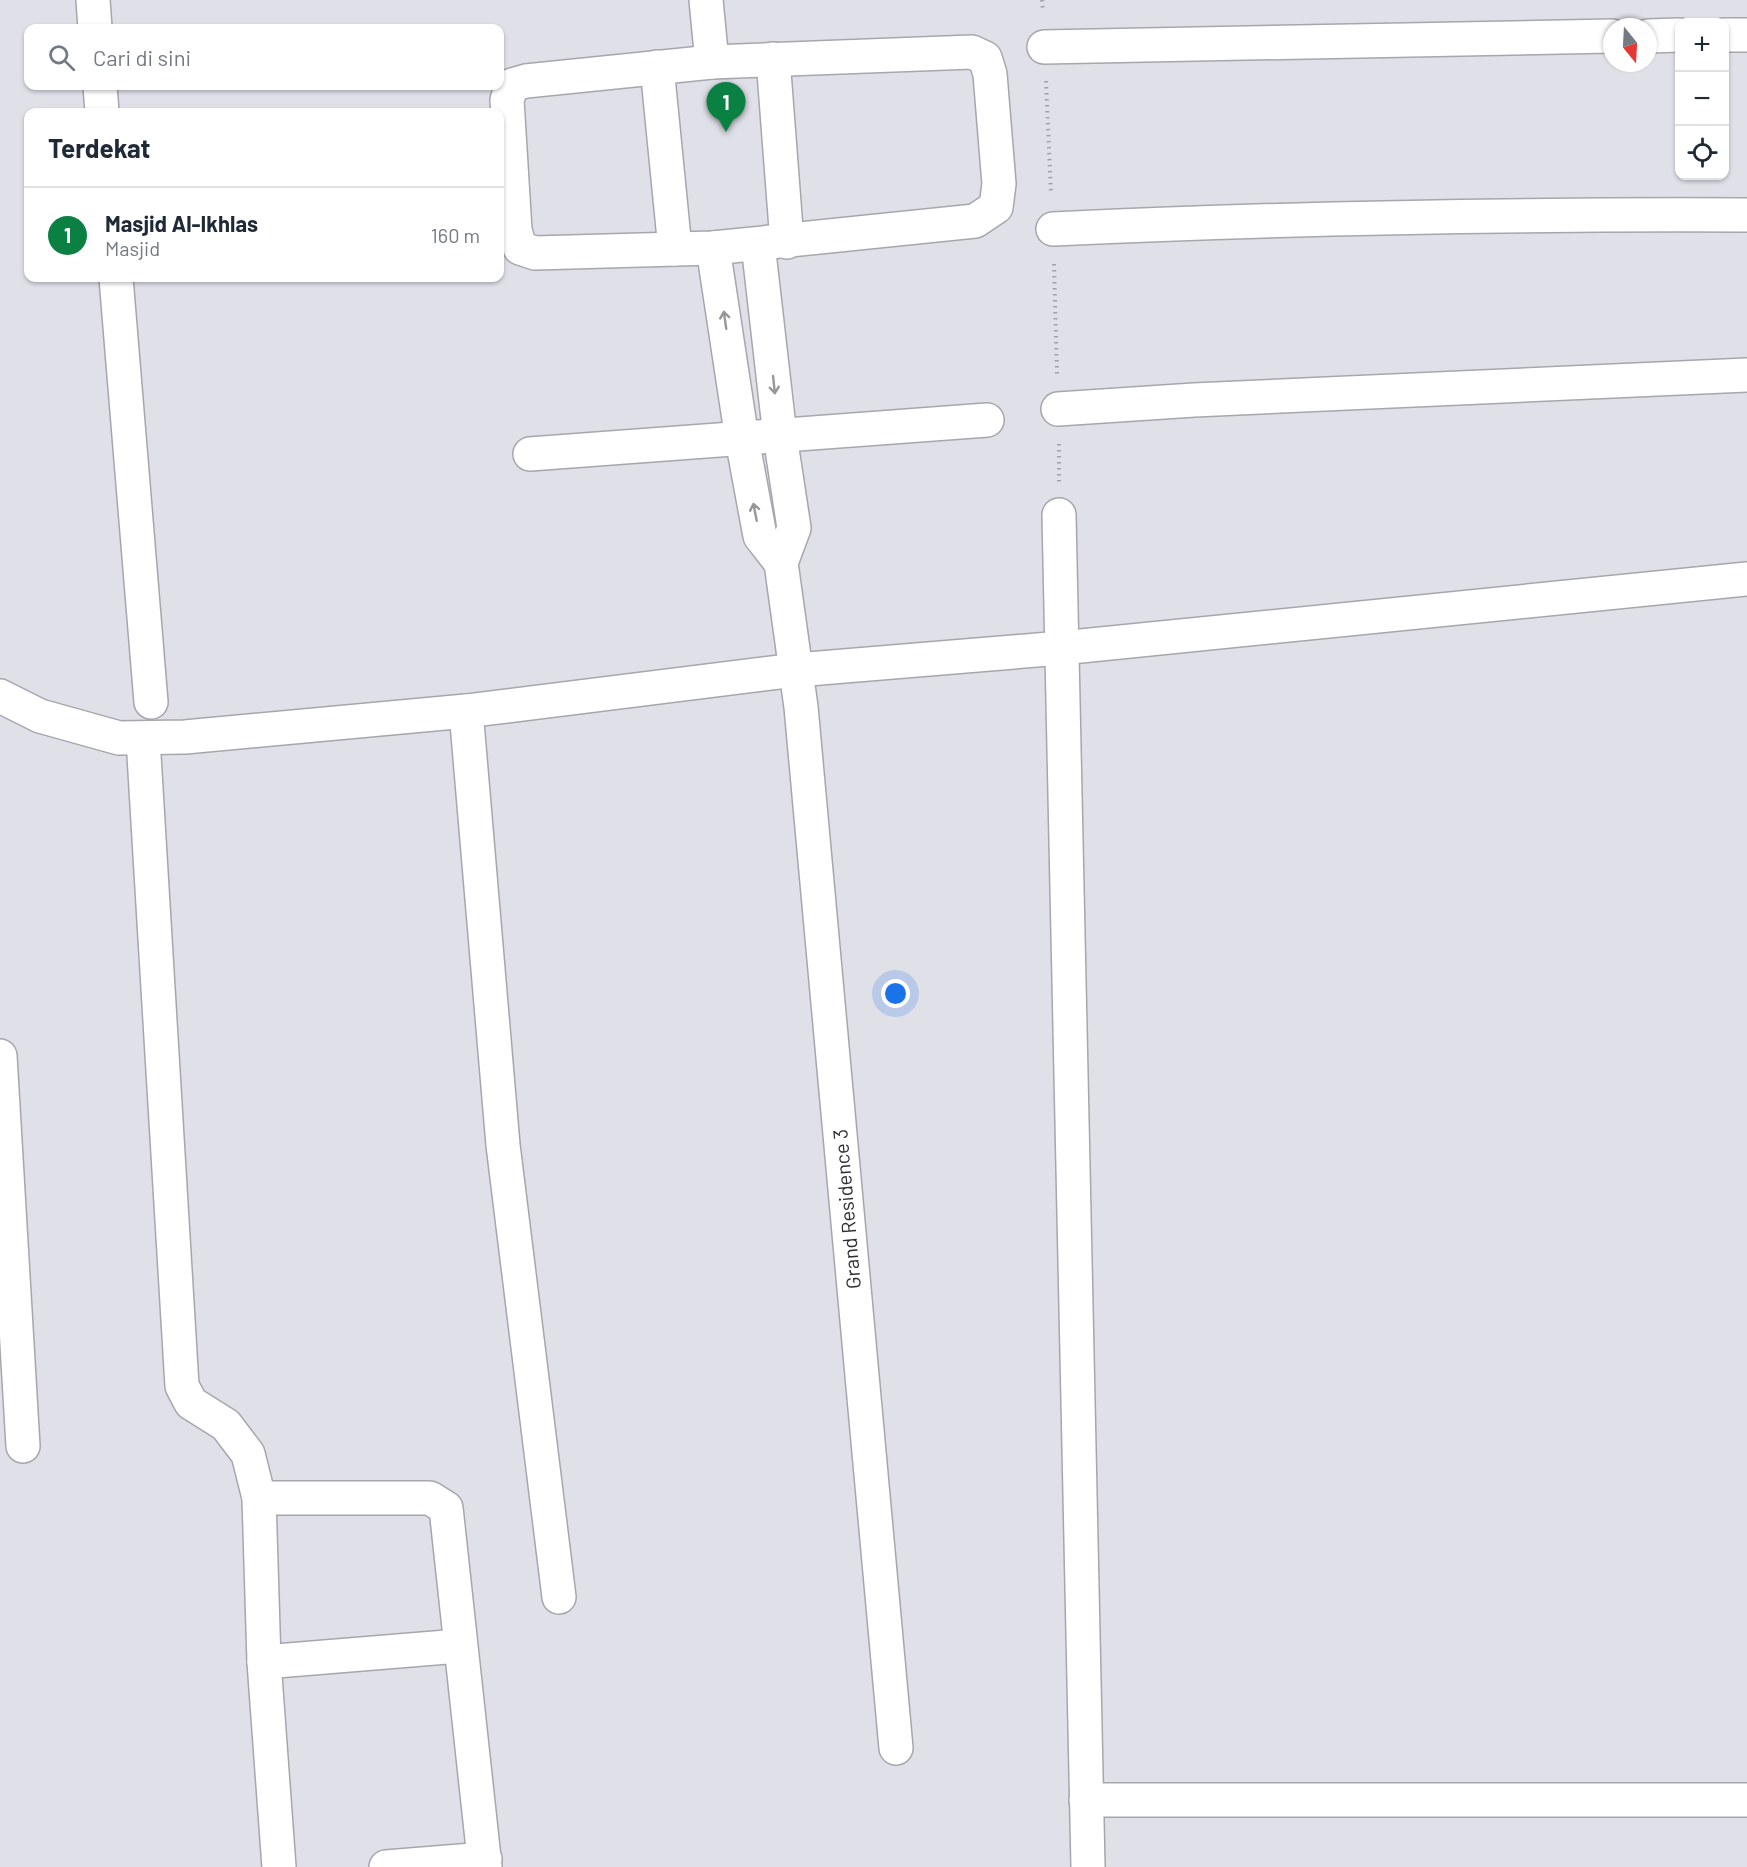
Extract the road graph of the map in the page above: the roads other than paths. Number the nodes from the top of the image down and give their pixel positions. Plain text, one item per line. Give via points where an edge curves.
1 (93, 0) edge
2 (706, 0) edge
3 (95, 24) edge
4 (1747, 34) edge
5 (1675, 35) edge
6 (1729, 35) edge
7 (1603, 36) edge
8 (1657, 36) edge
9 (1044, 47) dead end
10 (773, 60) junction
11 (712, 62) junction
12 (657, 67) junction
13 (100, 90) edge
14 (102, 108) edge
15 (1747, 215) edge
16 (1053, 229) dead end
17 (772, 243) junction
18 (713, 248) junction
19 (675, 249) junction
20 (116, 282) edge
21 (1747, 375) edge
22 (1058, 409) dead end
23 (987, 420) dead end
24 (780, 436) junction
25 (742, 439) junction
26 (530, 454) dead end
27 (1059, 515) dead end
28 (781, 563) junction
29 (1747, 579) edge
30 (1061, 648) junction
31 (796, 670) junction
32 (0, 696) edge
33 (151, 702) dead end
34 (466, 711) junction
35 (143, 739) junction
36 (0, 1056) edge
37 (23, 1446) dead end
38 (259, 1498) junction
39 (559, 1597) dead end
40 (459, 1646) junction
41 (264, 1662) junction
42 (896, 1748) dead end
43 (1086, 1800) junction
44 (1747, 1800) edge
45 (485, 1863) edge
46 (279, 1867) edge
47 (386, 1867) edge
48 (1088, 1867) edge

1 - 3 street
2 - 11 street
4 - 6 street
5 - 8 street
7 - 9 street
10 - 11 street
10 - 17 street
10 - 17 street via 972,52 985,58 990,74 999,184 996,207 975,221
11 - 12 street
12 - 19 street
12 - 19 street via 512,85 507,100 515,230 520,248 536,253
13 - 14 street
15 - 16 street via 1493,215
17 - 18 street
17 -> 24 street
18 - 19 street
25 -> 18 street
20 - 33 street
21 - 22 street
23 - 24 street
24 - 25 street
24 - 28 street via 794,528
25 - 26 street
28 -> 25 street via 760,536
27 - 30 street
28 - 31 street, Grand Residence 3
29 - 30 street
30 - 31 street
30 - 43 street
31 - 34 street
31 - 42 street, Grand Residence 3
32 - 35 street via 40,716 84,730
34 - 35 street
34 - 39 street via 503,1145
35 - 38 street via 182,1386 191,1403 226,1425 248,1454
36 - 37 street
38 - 40 street via 430,1498 442,1503 449,1521
38 - 41 street
40 - 41 street
40 - 45 street
41 - 46 street
43 - 44 street
43 - 48 street
45 - 47 street

